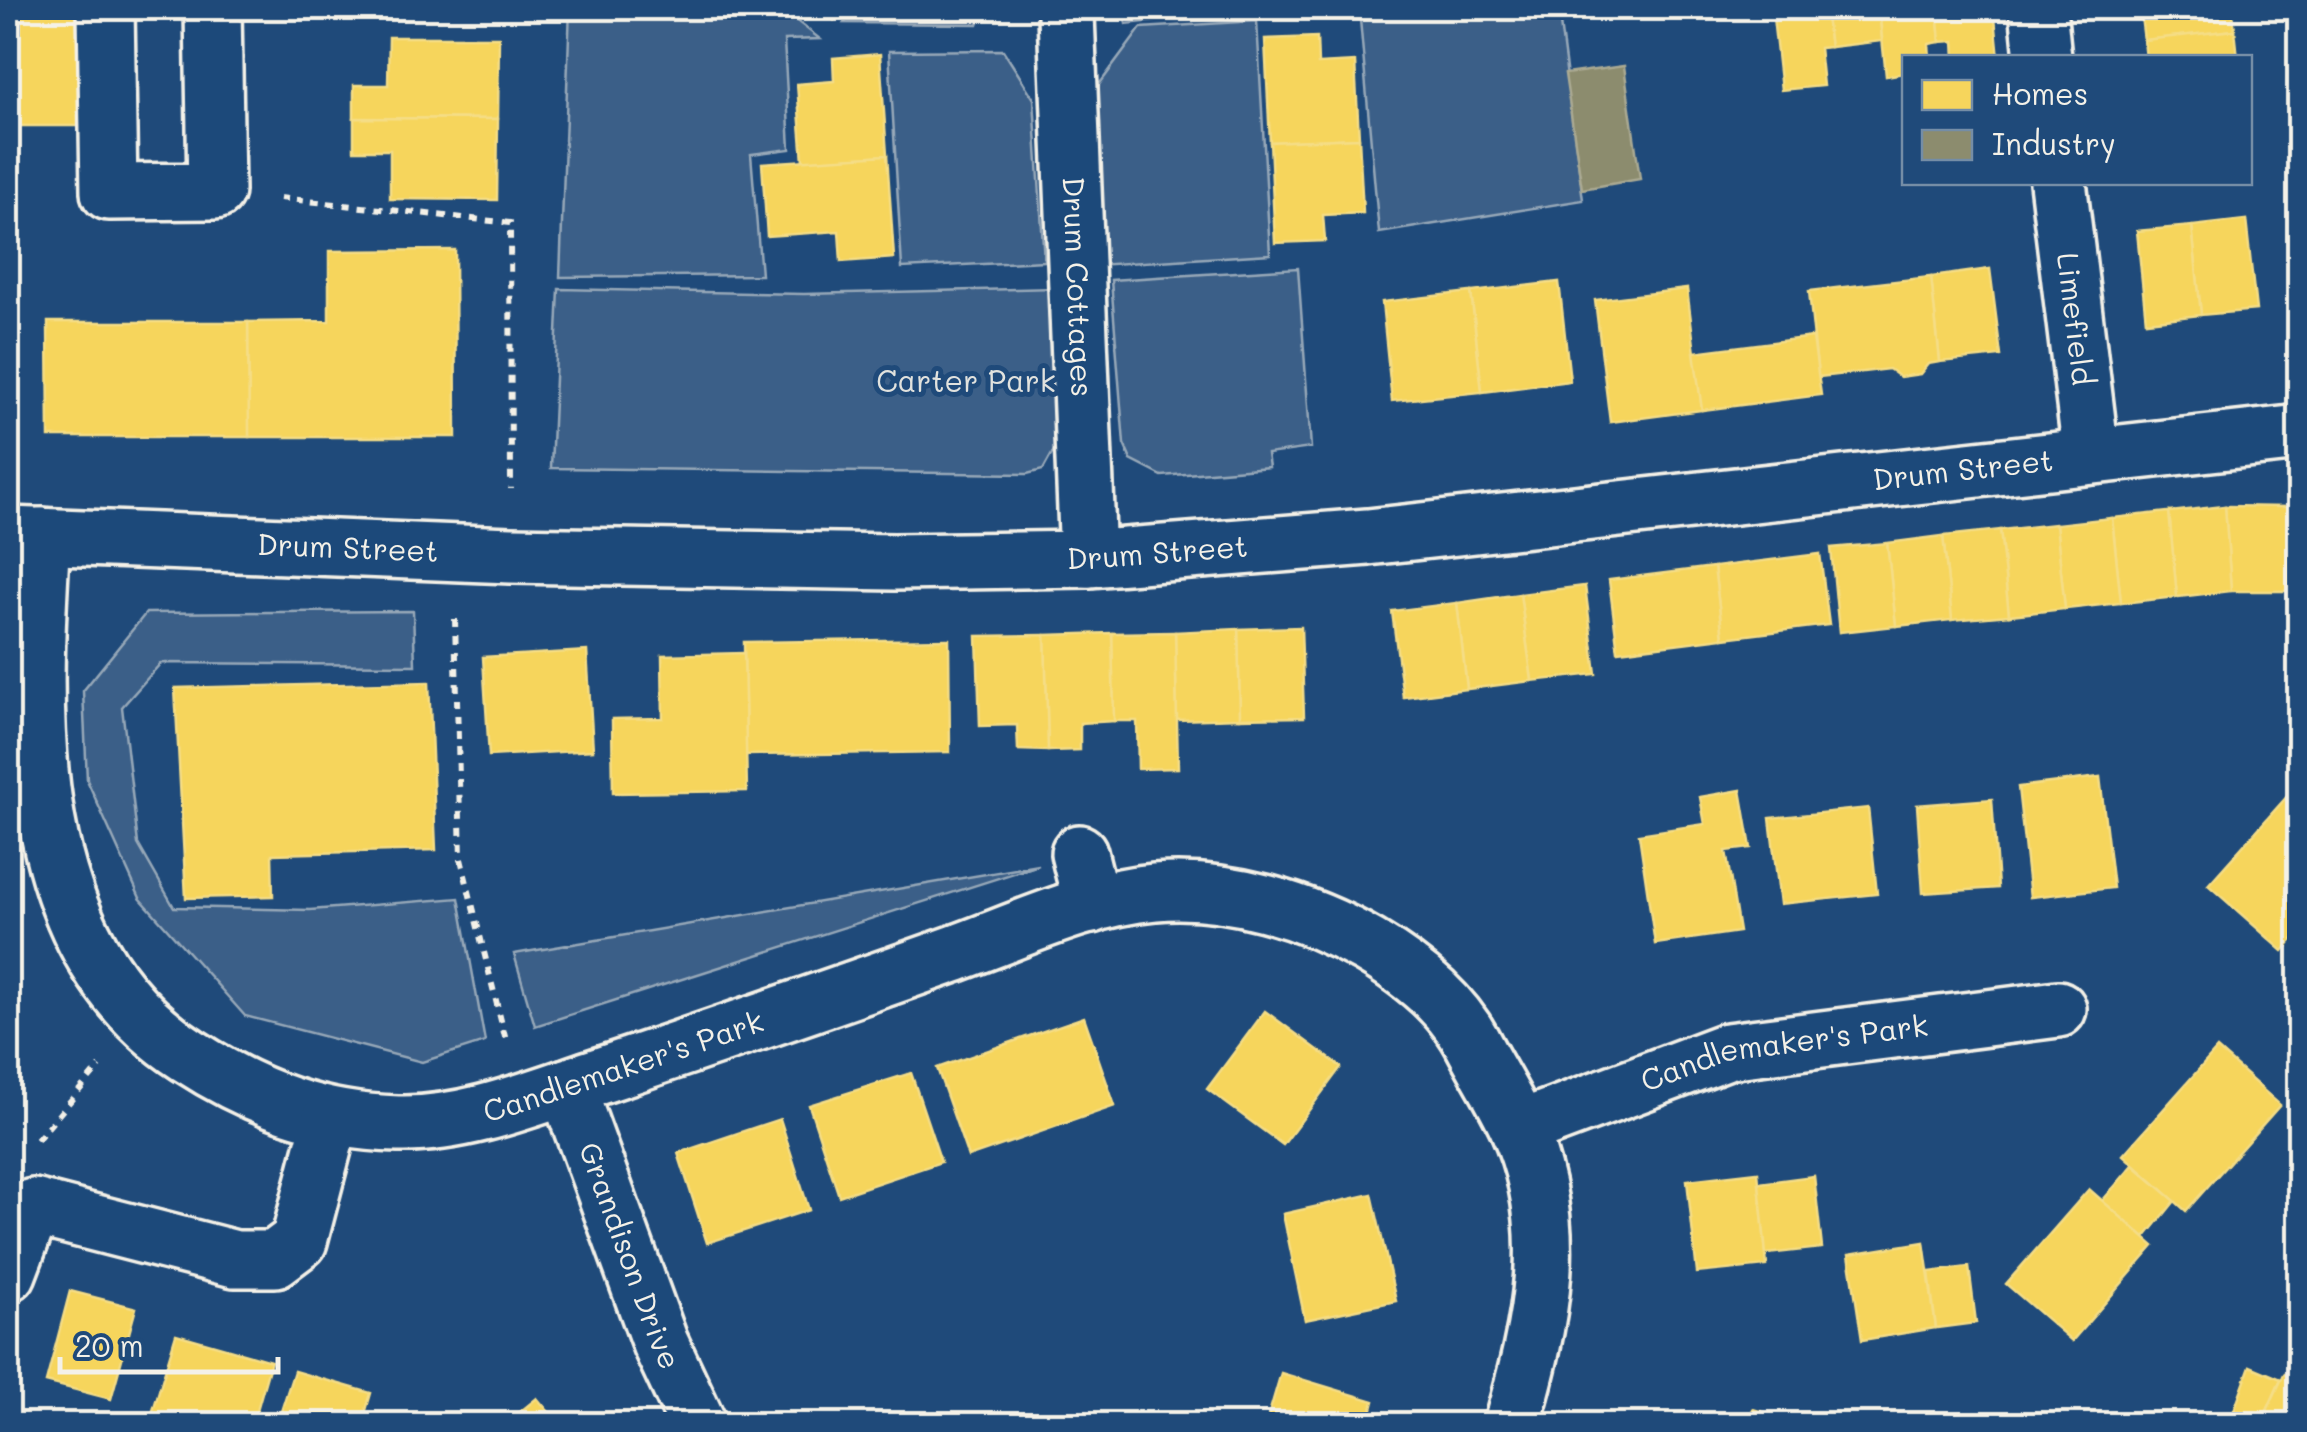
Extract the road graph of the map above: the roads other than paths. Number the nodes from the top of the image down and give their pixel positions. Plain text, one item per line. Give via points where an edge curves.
1 (106, 8) edge
2 (212, 8) edge
3 (2038, 8) edge
4 (1066, 16) dead end
5 (2043, 55) edge
6 (2058, 185) edge
7 (2299, 431) edge
8 (2091, 454) junction
9 (25, 536) edge
10 (1088, 559) junction
11 (1079, 853) dead end
12 (1092, 905) junction
13 (2058, 1008) dead end
14 (544, 1094) junction
15 (331, 1118) junction
16 (1518, 1129) junction
17 (8, 1273) edge
18 (698, 1424) edge
19 (1512, 1424) edge

1 - 2 street via 110,192 216,191
3 - 5 street
4 - 10 street, Drum Cottages
6 - 8 street, Limefield
7 - 8 street, Drum Street
8 - 10 street, Drum Street via 1368,536
9 - 10 street, Drum Street via 511,556
9 - 15 street, Candlemaker's Park via 40,798 79,923 113,985 171,1044 241,1090
11 - 12 street
12 - 14 street, Candlemaker's Park
12 - 16 street, Candlemaker's Park via 1156,892 1244,897 1340,929 1400,964 1460,1022
13 - 16 street, Candlemaker's Park via 1727,1052
14 - 15 street, Candlemaker's Park via 404,1125
14 - 18 street, Grandison Drive
15 - 17 street via 300,1242 275,1259 234,1258 34,1207
16 - 19 street, Candlemaker's Park via 1545,1222 1540,1328

